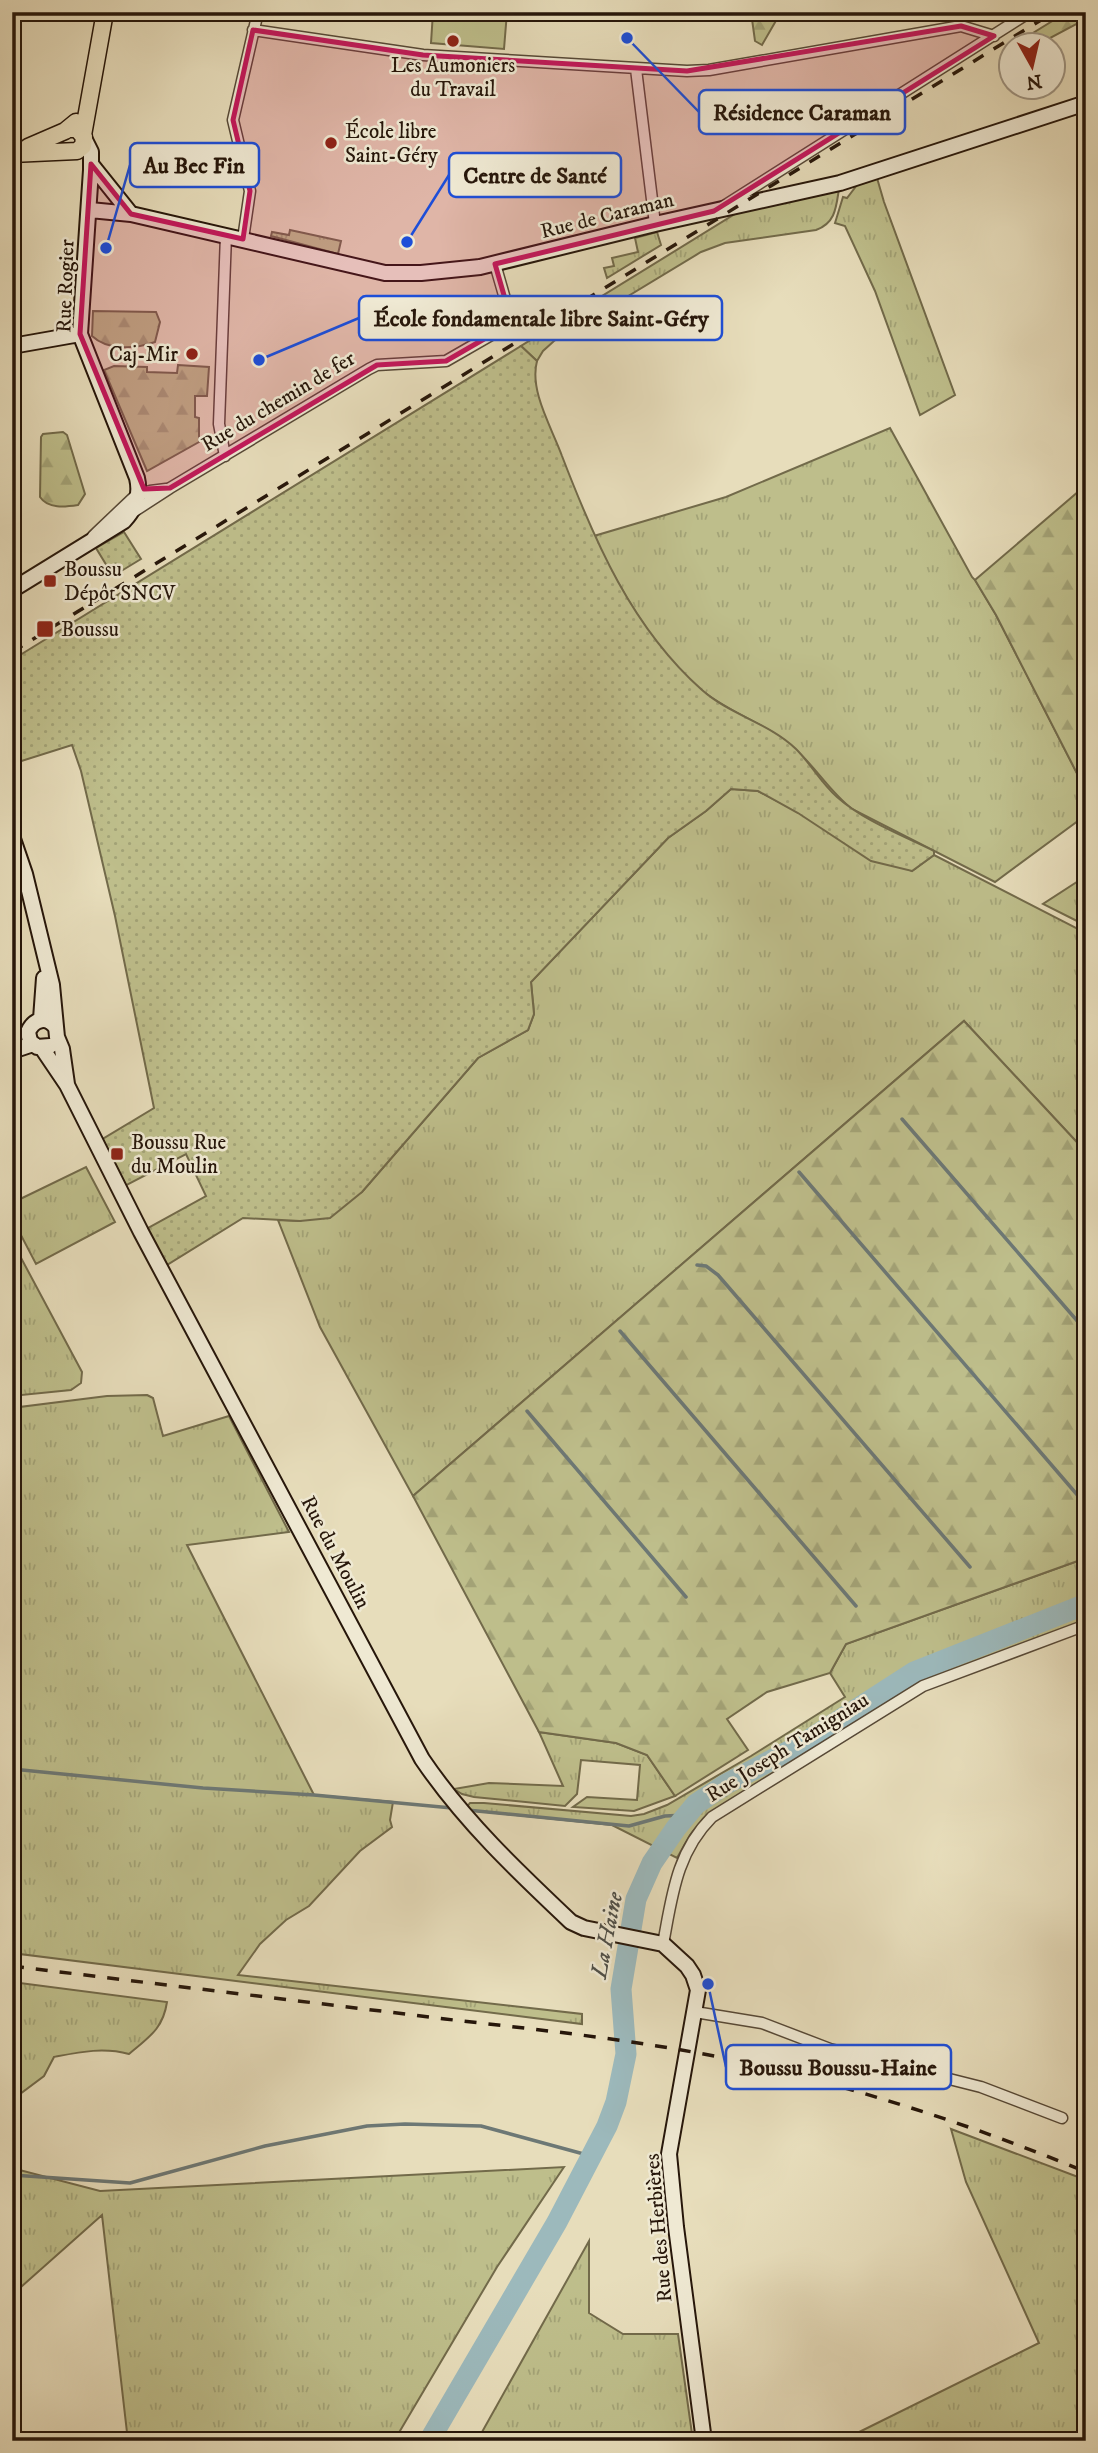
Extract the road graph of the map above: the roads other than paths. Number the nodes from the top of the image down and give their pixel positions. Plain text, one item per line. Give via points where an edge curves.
1 (105, 12) edge
2 (258, 12) edge
3 (1030, 12) edge
4 (253, 30) junction
5 (994, 36) junction
6 (636, 69) junction
7 (1086, 103) edge
8 (74, 139) junction
9 (12, 153) edge
10 (91, 167) junction
11 (90, 210) junction
12 (715, 211) junction
13 (131, 214) junction
14 (655, 224) junction
15 (226, 235) junction
16 (243, 239) junction
17 (495, 264) junction
18 (80, 334) junction
19 (12, 346) edge
20 (225, 456) junction
21 (141, 487) junction
22 (170, 488) junction
23 (130, 515) junction
24 (85, 545) junction
25 (12, 590) edge
26 (12, 836) edge
27 (44, 959) junction
28 (41, 1020) junction
29 (57, 1033) junction
30 (12, 1041) edge
31 (35, 1041) junction
32 (12, 1051) edge
33 (67, 1085) junction
34 (1086, 1625) edge
35 (663, 1944) junction
36 (695, 2012) junction
37 (1062, 2118) dead end
38 (704, 2441) edge

1 - 8 main road via 89,107
2 - 4 street
3 - 5 street
4 - 6 street via 423,55
4 - 16 street via 233,120 250,191
5 - 6 street via 961,26 709,70
5 - 12 street
6 - 14 street
7 - 12 street, Rue de Caraman via 840,183
8 - 9 main road via 40,143
8 - 10 street, Rue Rogier via 90,149
10 - 11 street, Rue Rogier
10 - 13 street
11 - 13 street, Rue de Caraman
11 - 18 street, Rue Rogier
12 - 14 street, Rue de Caraman
13 - 15 street, Rue de Caraman
14 - 17 street, Rue de Caraman
15 - 16 street, Rue de Caraman
15 - 20 street via 219,424
16 - 17 street, Rue de Caraman via 386,273
17 - 20 street, Rue du chemin de fer via 512,323 446,361 377,365
18 - 19 street
18 - 21 street, Rue Rogier
20 - 22 street, Rue du chemin de fer
21 - 22 street
21 - 23 street
21 - 24 street
22 - 23 street, Rue du chemin de fer
23 - 24 street
24 - 25 street
26 - 27 street, Rue du Moulin
27 - 28 street, Rue du Moulin
27 - 29 street, Rue du Moulin
28 - 29 street via 50,1021
28 - 31 street via 35,1021
29 - 31 street via 52,1045
29 - 33 street, Rue du Moulin
30 - 31 street
31 - 32 street
31 - 33 street, Rue du Moulin
33 - 35 street, Rue du Moulin via 422,1759 471,1824 571,1922
34 - 35 street, Rue Joseph Tamigniau via 923,1686 712,1818 681,1860
35 - 36 street via 693,1975 698,1990
36 - 37 street via 762,2023 830,2049 981,2087
36 - 38 street, Rue des Herbières via 669,2154

